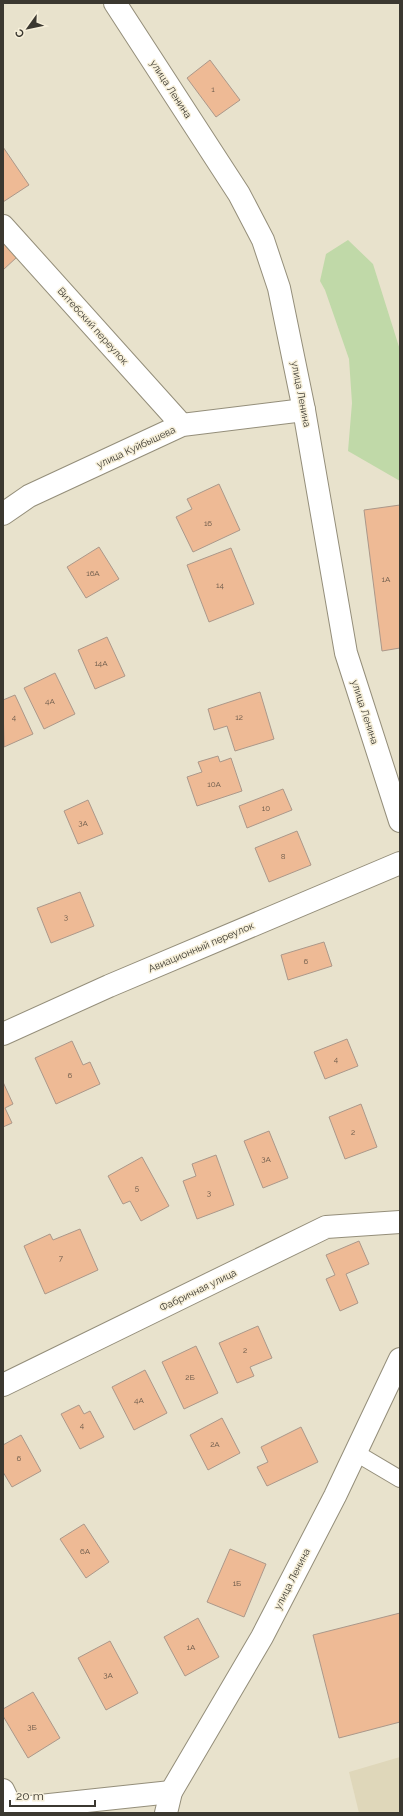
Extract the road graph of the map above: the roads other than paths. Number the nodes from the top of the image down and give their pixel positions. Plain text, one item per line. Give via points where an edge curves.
1 (115, 3) edge
2 (3, 226) edge
3 (304, 410) junction
4 (182, 425) junction
5 (3, 514) edge
6 (400, 821) edge
7 (400, 863) edge
8 (3, 1034) edge
9 (400, 1222) edge
10 (400, 1359) edge
11 (3, 1385) edge
12 (356, 1453) junction
13 (400, 1479) edge
14 (6, 1803) edge
15 (169, 1803) edge

1 - 3 street, улица Ленина via 239,194 263,240 279,288
2 - 4 street, Витебский переулок
3 - 4 street, улица Куйбышева
3 - 6 street, улица Ленина via 346,653
4 - 5 street, улица Куйбышева via 29,496
7 - 8 street, Авиационный переулок via 116,983
9 - 11 street, Фабричная улица via 326,1227
10 - 12 street, улица Ленина
12 - 13 lane
12 - 15 street, улица Ленина via 262,1637
14 - 15 street

